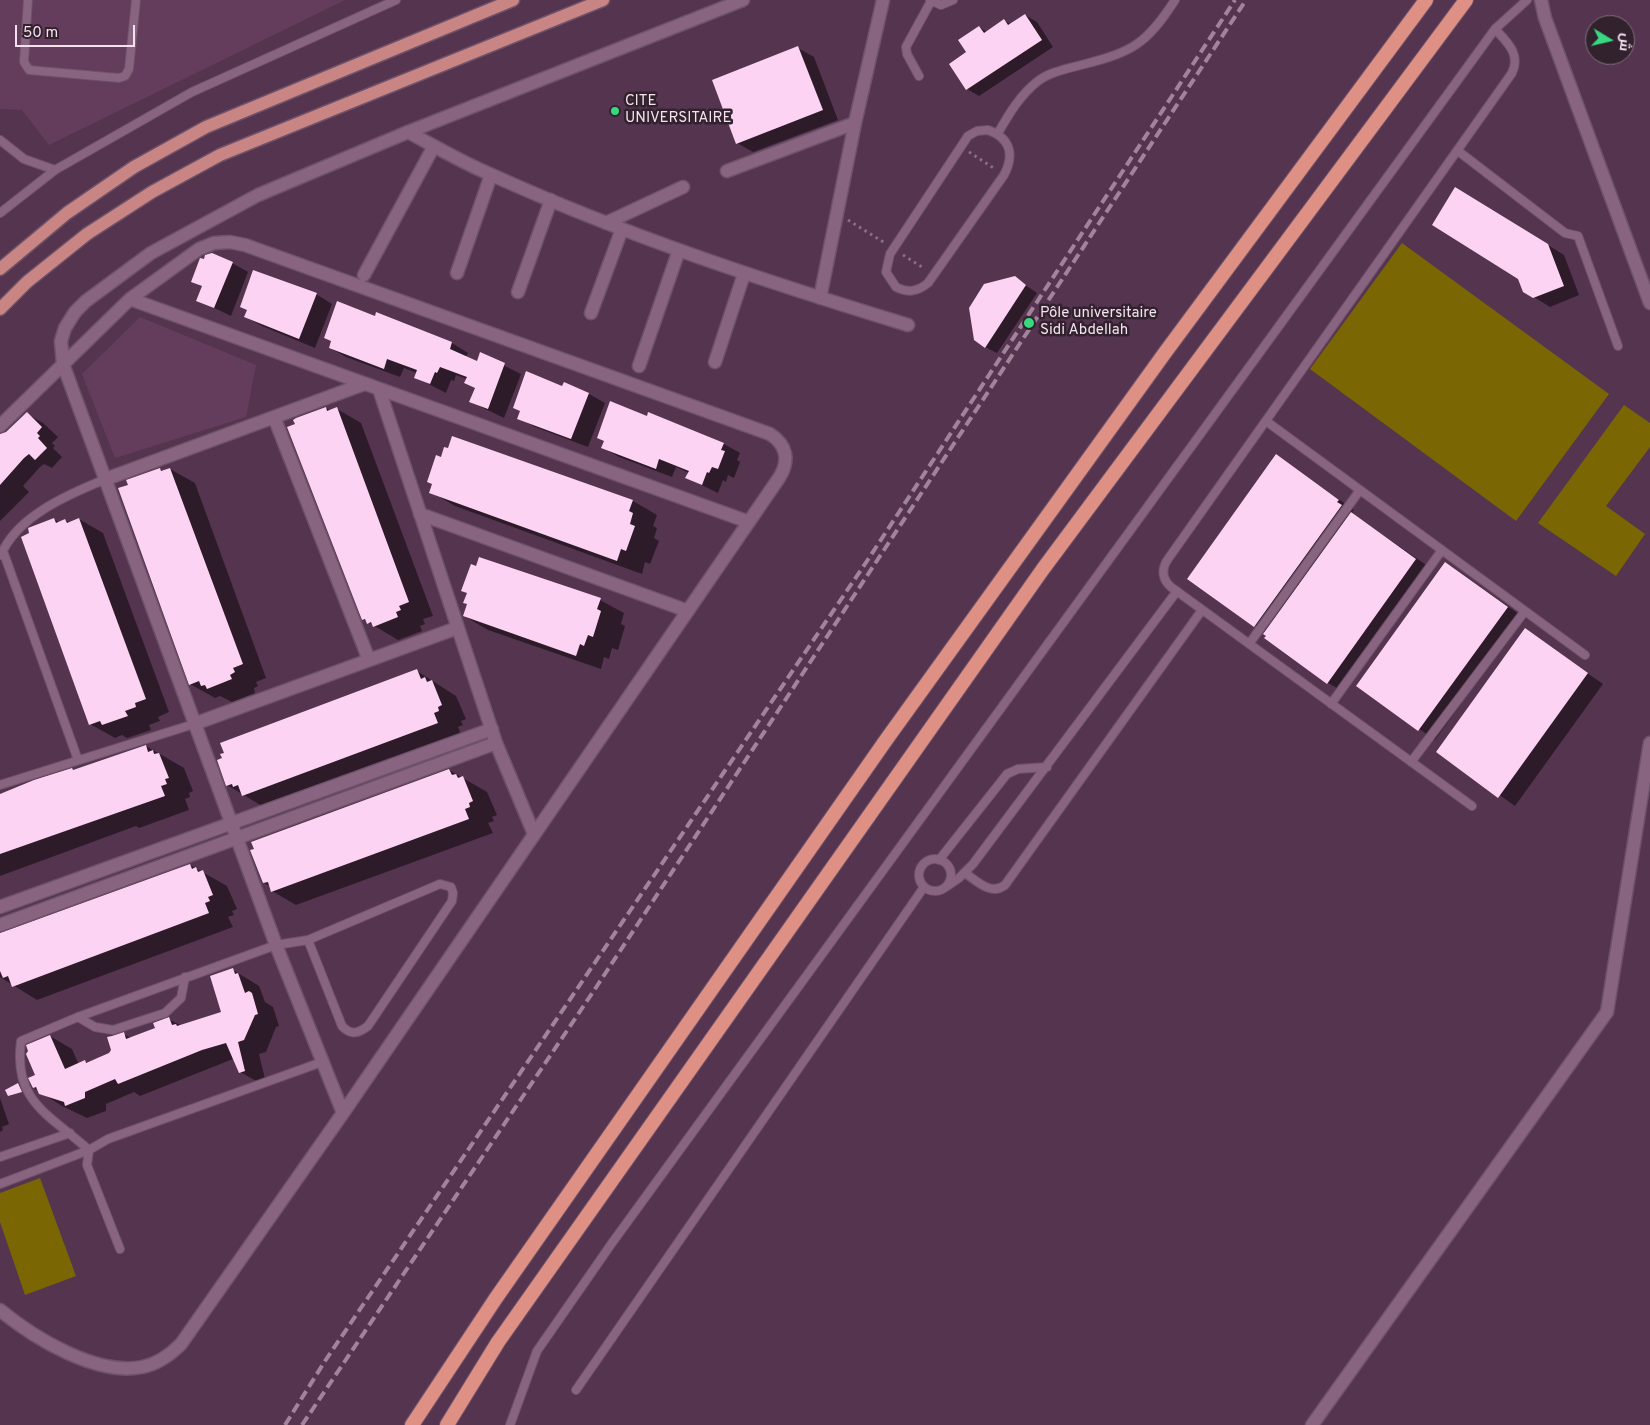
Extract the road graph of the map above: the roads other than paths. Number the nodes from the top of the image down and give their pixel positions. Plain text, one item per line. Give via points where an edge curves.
1 (28, 0) edge
2 (136, 0) edge
3 (396, 0) edge
4 (513, 0) edge
5 (603, 0) edge
6 (744, 0) edge
7 (882, 0) edge
8 (931, 0) edge
9 (953, 0) edge
10 (1175, 0) edge
11 (1426, 0) edge
12 (1527, 0) edge
13 (1541, 0) edge
14 (1465, 3) edge
15 (1495, 29) junction
16 (919, 76) dead end
17 (855, 123) junction
18 (408, 132) junction
19 (998, 133) junction
20 (0, 140) edge
21 (434, 146) junction
22 (1458, 151) junction
23 (55, 170) junction
24 (727, 171) dead end
25 (491, 175) junction
26 (682, 186) dead end
27 (550, 200) junction
28 (0, 214) edge
29 (606, 223) junction
30 (622, 229) junction
31 (679, 250) junction
32 (0, 269) edge
33 (457, 273) dead end
34 (744, 274) junction
35 (364, 275) dead end
36 (518, 292) dead end
37 (820, 298) junction
38 (130, 299) junction
39 (1650, 303) edge
40 (0, 309) edge
41 (591, 313) dead end
42 (908, 325) dead end
43 (1618, 346) dead end
44 (715, 362) dead end
45 (63, 364) junction
46 (639, 366) dead end
47 (364, 384) junction
48 (379, 389) junction
49 (274, 416) junction
50 (1266, 420) junction
51 (0, 426) edge
52 (106, 479) junction
53 (1360, 490) junction
54 (420, 514) junction
55 (748, 522) junction
56 (1442, 550) junction
57 (1, 555) edge
58 (1176, 591) junction
59 (1202, 610) junction
60 (688, 611) junction
61 (1524, 611) junction
62 (457, 628) junction
63 (1249, 644) junction
64 (1585, 655) dead end
65 (369, 660) junction
66 (1331, 704) junction
67 (194, 724) junction
68 (492, 729) junction
69 (496, 743) junction
70 (1650, 743) edge
71 (78, 760) junction
72 (1411, 762) junction
73 (1047, 766) junction
74 (0, 785) edge
75 (1472, 806) dead end
76 (233, 822) junction
77 (534, 834) junction
78 (238, 838) junction
79 (939, 860) junction
80 (965, 873) junction
81 (946, 886) junction
82 (924, 887) junction
83 (0, 907) edge
84 (0, 925) edge
85 (308, 940) junction
86 (276, 944) junction
87 (185, 977) junction
88 (78, 1017) junction
89 (322, 1062) junction
90 (343, 1113) junction
91 (70, 1133) junction
92 (89, 1150) junction
93 (0, 1157) edge
94 (0, 1184) edge
95 (120, 1249) dead end
96 (0, 1310) edge
97 (576, 1390) dead end
98 (412, 1425) edge
99 (447, 1425) edge
100 (510, 1425) edge
101 (1312, 1425) edge

1 - 2 lane via 24,62 28,70 119,78 125,76 129,69
3 - 23 lane via 192,92
4 - 32 main road via 206,128 134,167 66,213
5 - 40 main road via 220,155 152,192 87,234 27,282
6 - 18 street
7 - 17 street
8 - 9 lane via 941,6
8 - 16 lane via 906,47
10 - 19 lane via 1151,33 1129,50 1038,81 1016,103
11 - 98 highway via 886,740 496,1298
12 - 15 lane
13 - 39 street
14 - 99 highway via 1043,569 498,1342
15 - 22 lane via 1512,48 1515,67
15 - 100 lane via 612,1243 537,1351
17 - 24 street
17 - 37 street
18 - 21 street
18 - 45 street via 258,194 151,253 75,312 61,341
19 - 19 lane via 1010,148 1011,158 1004,174 928,283 913,291 896,287 886,272 890,254 968,136 977,131
20 - 23 lane via 24,159
21 - 25 street
21 - 35 street
22 - 43 lane via 1565,233 1578,236
22 - 50 lane
23 - 28 lane
25 - 27 street
25 - 33 street
26 - 29 street
27 - 29 street
27 - 36 street
29 - 30 street
30 - 31 street
30 - 41 street
31 - 34 street
31 - 46 street
34 - 37 street
34 - 44 street
37 - 42 street
38 - 45 street
38 - 47 street
38 - 55 street via 199,249 222,243 245,245 760,430 778,440 786,459 782,474
45 - 51 street
45 - 52 street
47 - 48 street
47 - 49 street
48 - 54 street
48 - 55 street
49 - 52 street
49 - 65 street
50 - 53 lane
50 - 58 lane via 1165,563 1165,580
52 - 57 lane via 70,494 44,510 21,529
52 - 67 street
53 - 56 lane
53 - 63 lane
54 - 60 street
54 - 62 street
55 - 60 street
56 - 61 lane
56 - 66 lane
57 - 71 lane
58 - 59 lane
58 - 73 lane
59 - 63 lane
59 - 80 lane via 1005,885 990,889
60 - 77 street
61 - 64 lane
61 - 72 lane
62 - 65 street
62 - 68 street
63 - 66 lane
65 - 67 street
66 - 72 lane
67 - 71 lane
67 - 76 street
68 - 69 street
68 - 76 street
69 - 77 street
69 - 78 street
70 - 101 street via 1607,1012
71 - 74 lane
72 - 75 lane
73 - 79 lane via 1018,769 1007,774
73 - 80 lane
76 - 78 street
76 - 83 street
77 - 90 street
78 - 84 street
78 - 86 street
79 - 81 lane via 950,871
79 - 82 lane via 928,861 920,870
80 - 81 lane
81 - 82 lane via 935,891
82 - 97 lane
85 - 85 lane via 342,1026 353,1033 361,1031 368,1026 452,901 451,887 440,884
85 - 86 lane
86 - 87 lane
86 - 89 street
87 - 88 lane
87 - 88 lane via 181,998 165,1012 112,1030 95,1027
88 - 91 lane via 21,1041 19,1057 23,1084 31,1100
89 - 90 street
89 - 92 lane via 108,1139
90 - 96 street via 181,1344 157,1363 128,1369 86,1360 34,1336
91 - 92 lane
91 - 93 lane
92 - 94 lane
92 - 95 lane via 87,1165

